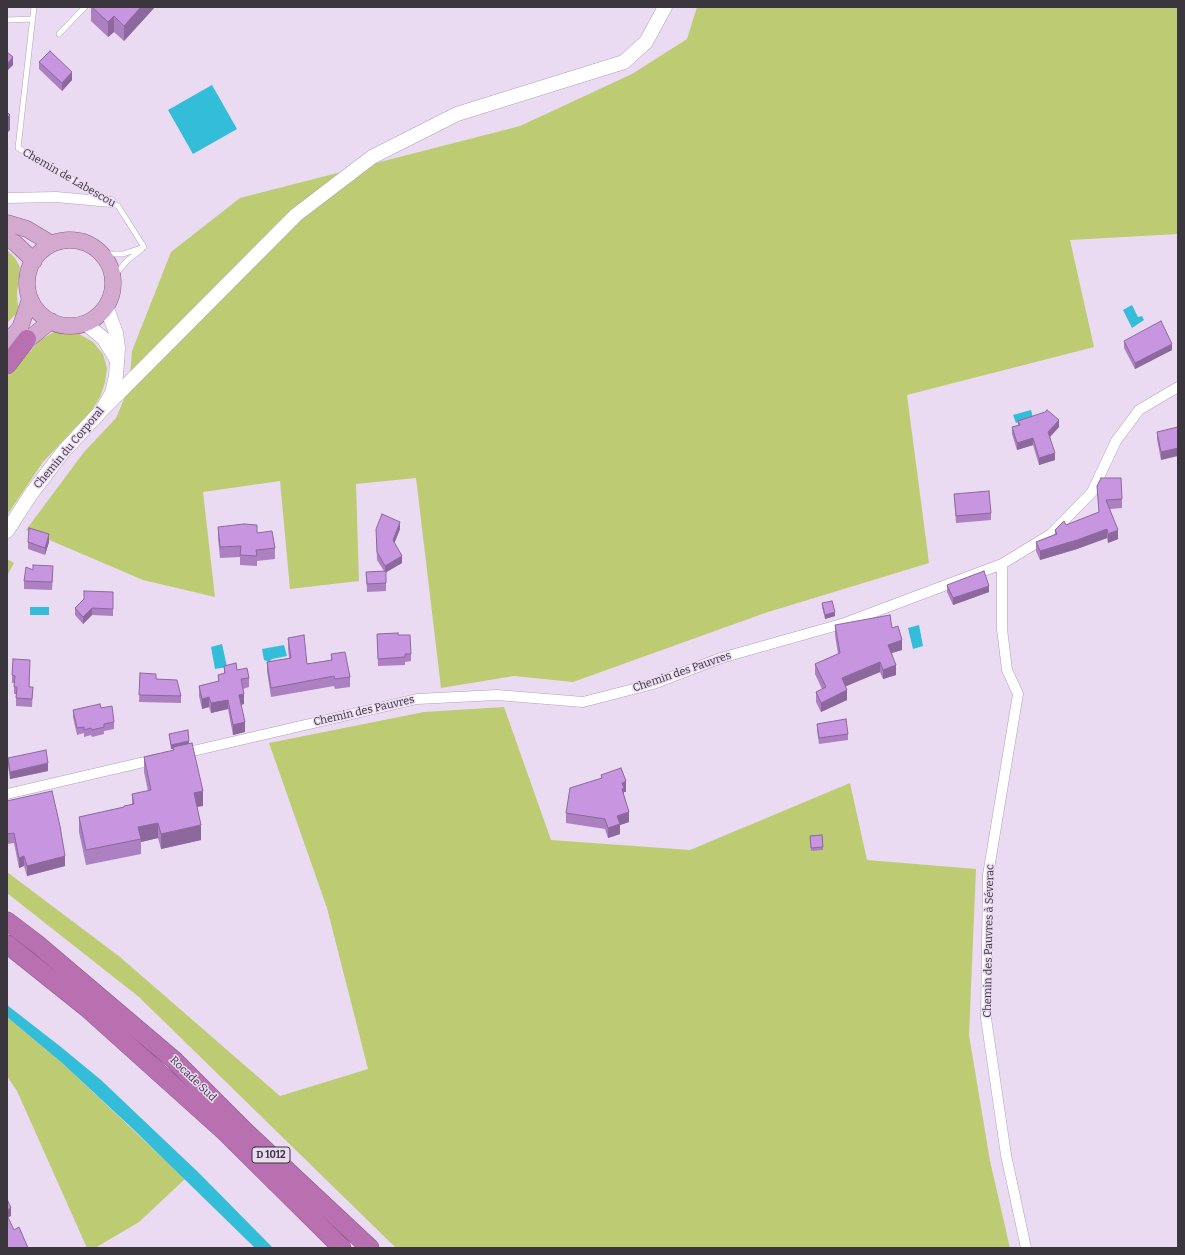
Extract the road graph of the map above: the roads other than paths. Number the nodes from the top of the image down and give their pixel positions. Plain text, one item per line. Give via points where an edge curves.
1 (34, 7) edge
2 (84, 7) edge
3 (666, 7) edge
4 (33, 19) junction
5 (7, 20) edge
6 (59, 34) dead end
7 (7, 198) edge
8 (111, 202) junction
9 (7, 223) edge
10 (7, 239) edge
11 (52, 244) junction
12 (144, 247) junction
13 (97, 250) junction
14 (34, 261) junction
15 (113, 280) junction
16 (30, 298) junction
17 (106, 306) junction
18 (51, 321) junction
19 (85, 323) junction
20 (27, 339) junction
21 (7, 342) edge
22 (7, 358) edge
23 (117, 360) junction
24 (7, 365) edge
25 (1178, 387) edge
26 (102, 410) junction
27 (7, 531) edge
28 (1002, 564) junction
29 (7, 794) edge
30 (7, 912) edge
31 (7, 921) edge
32 (36, 943) junction
33 (7, 944) edge
34 (342, 1248) edge
35 (370, 1248) edge
36 (1026, 1248) edge

1 - 4 lane, Chemin de Labescou
2 - 6 lane
3 - 26 street via 646,42 624,62 457,114 372,157 296,215
4 - 5 lane
4 - 8 lane, Chemin de Labescou via 18,148
7 - 8 street via 56,197
8 - 12 lane, Chemin de Labescou via 118,206
9 - 11 main road via 27,229
10 - 14 main road
11 - 13 main road via 76,241 91,245
11 - 14 main road
12 - 13 lane via 123,254
12 - 15 lane via 128,260
13 - 15 main road via 110,267
14 - 16 main road via 27,283
15 - 17 main road
16 - 18 main road via 38,312
16 - 21 main road via 20,328
17 - 19 main road via 97,316
17 - 23 street, Chemin du Corporal via 116,333
18 - 19 main road via 68,325
18 - 20 main road
19 - 23 street via 104,339
20 - 22 main road
20 - 24 highway
23 - 26 street, Chemin du Corporal via 112,393
25 - 28 street, Chemin des Pauvres via 1139,410 1116,441 1092,492 1051,534
26 - 27 street, Chemin du Corporal via 63,452
28 - 29 street, Chemin des Pauvres via 845,623 721,658 653,684 583,702 496,695 417,699
28 - 36 street, Chemin des Pauvres à Séverac via 1002,629 1007,670 1018,694 988,875 986,1018 1006,1155
30 - 32 highway via 22,924
31 - 32 highway, Rocade Sud
32 - 35 highway, Rocade Sud / D 1012 via 174,1060 246,1132
33 - 34 highway, Rocade Sud / D 1012 via 87,1008 225,1132

